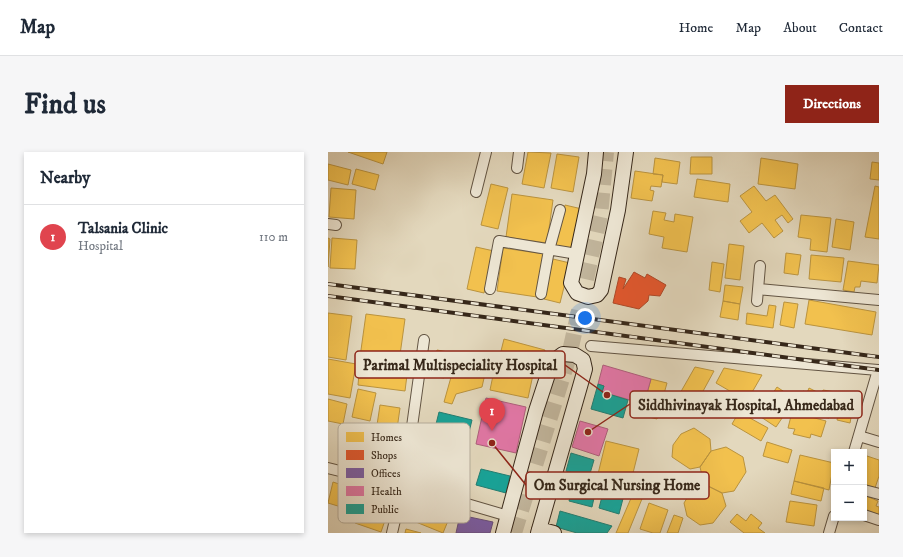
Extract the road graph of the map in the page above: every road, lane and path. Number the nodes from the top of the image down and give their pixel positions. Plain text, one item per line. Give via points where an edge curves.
1 (486, 152) edge
2 (519, 152) edge
3 (596, 152) edge
4 (626, 152) edge
5 (517, 168) dead end
6 (476, 192) dead end
7 (560, 210) dead end
8 (550, 250) junction
9 (577, 254) junction
10 (760, 266) dead end
11 (490, 289) dead end
12 (758, 289) junction
13 (541, 294) dead end
14 (879, 300) edge
15 (757, 301) dead end
16 (424, 340) dead end
17 (591, 346) dead end
18 (412, 423) edge
19 (859, 436) junction
20 (879, 442) edge
21 (855, 449) edge
22 (328, 468) edge
23 (338, 471) edge
24 (867, 491) edge
25 (879, 494) edge
26 (470, 506) edge
27 (508, 516) junction
28 (867, 516) edge
29 (879, 520) edge
30 (833, 521) edge
31 (394, 523) edge
32 (539, 531) edge
33 (392, 533) edge
34 (503, 533) edge
35 (554, 533) edge
36 (829, 533) edge

1 - 6 street
2 - 5 street
3 - 9 street via 594,174
4 - 9 street via 607,265 601,290 597,295 577,293 572,283
7 - 8 street
8 - 9 street
8 - 11 street via 499,241
8 - 13 street
10 - 12 street
12 - 14 street
12 - 15 street
16 - 18 street
17 - 19 street via 878,370
19 - 20 street
19 - 21 street
22 - 23 street
24 - 25 street
26 - 27 street
27 - 32 street via 552,362 563,354 575,355 583,360 585,369
27 - 34 street
28 - 29 street
30 - 36 street
31 - 33 street
32 - 35 street

